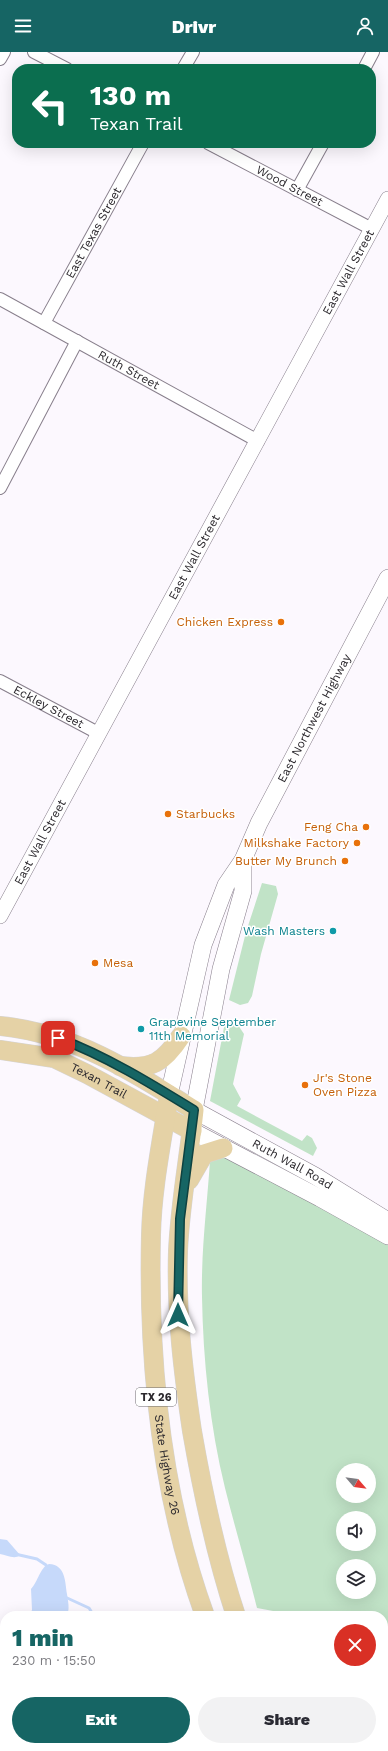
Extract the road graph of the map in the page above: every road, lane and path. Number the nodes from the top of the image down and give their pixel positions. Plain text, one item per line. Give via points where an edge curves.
1 (4, 52) edge
2 (34, 52) edge
3 (193, 52) edge
4 (373, 52) edge
5 (0, 59) edge
6 (57, 64) edge
7 (186, 64) edge
8 (367, 64) edge
9 (140, 148) edge
10 (217, 148) edge
11 (320, 148) edge
12 (297, 190) junction
13 (388, 199) edge
14 (372, 229) junction
15 (0, 299) edge
16 (44, 323) junction
17 (77, 341) junction
18 (258, 441) junction
19 (0, 488) edge
20 (388, 578) edge
21 (0, 681) edge
22 (98, 733) junction
23 (243, 860) junction
24 (0, 916) edge
25 (0, 1026) edge
26 (181, 1036) junction
27 (0, 1050) edge
28 (120, 1066) junction
29 (169, 1095) junction
30 (134, 1100) junction
31 (194, 1110) junction
32 (165, 1117) junction
33 (192, 1131) junction
34 (223, 1148) junction
35 (156, 1173) junction
36 (183, 1194) junction
37 (388, 1221) edge
38 (388, 1236) edge
39 (203, 1611) edge
40 (234, 1611) edge

1 - 5 street
2 - 6 street
3 - 7 street
4 - 8 street
9 - 16 street, East Texas Street
10 - 12 street, Wood Street
11 - 12 street
12 - 14 street, Wood Street
13 - 14 street, East Wall Street
14 - 18 street, East Wall Street
15 - 16 street, Ruth Street
16 - 17 street, Ruth Street
17 - 18 street, Ruth Street
17 - 19 street
18 - 22 street, East Wall Street
20 - 23 main road, East Northwest Highway via 259,823
21 - 22 street, Eckley Street
22 - 24 street, East Wall Street
23 - 26 main road, East Northwest Highway via 226,885 203,945
23 - 31 main road, East Northwest Highway via 243,891 221,969
25 - 28 main road, Texan Trail via 58,1038 83,1047
26 - 28 main road via 170,1054 152,1065
26 - 29 main road, East Northwest Highway
27 - 30 main road, Texan Trail via 54,1058
28 - 29 main road, Texan Trail
29 - 31 main road, Texan Trail
29 - 32 main road, State Highway 26 / TX 26
30 - 32 main road, Texan Trail
30 - 35 main road, TX 26 via 150,1127 157,1154
31 - 33 main road, TX 26
31 - 37 main road, Ruth Wall Road via 315,1176
32 - 33 main road, Texan Trail
32 - 35 main road, State Highway 26 / TX 26
33 - 34 main road, Ruth Wall Road
33 - 36 main road, TX 26
34 - 36 main road via 204,1154
34 - 38 main road, Ruth Wall Road
35 - 39 main road, State Highway 26 / TX 26 via 151,1235 157,1410 177,1518
36 - 40 main road, TX 26 via 178,1251 178,1315 183,1374 207,1513

